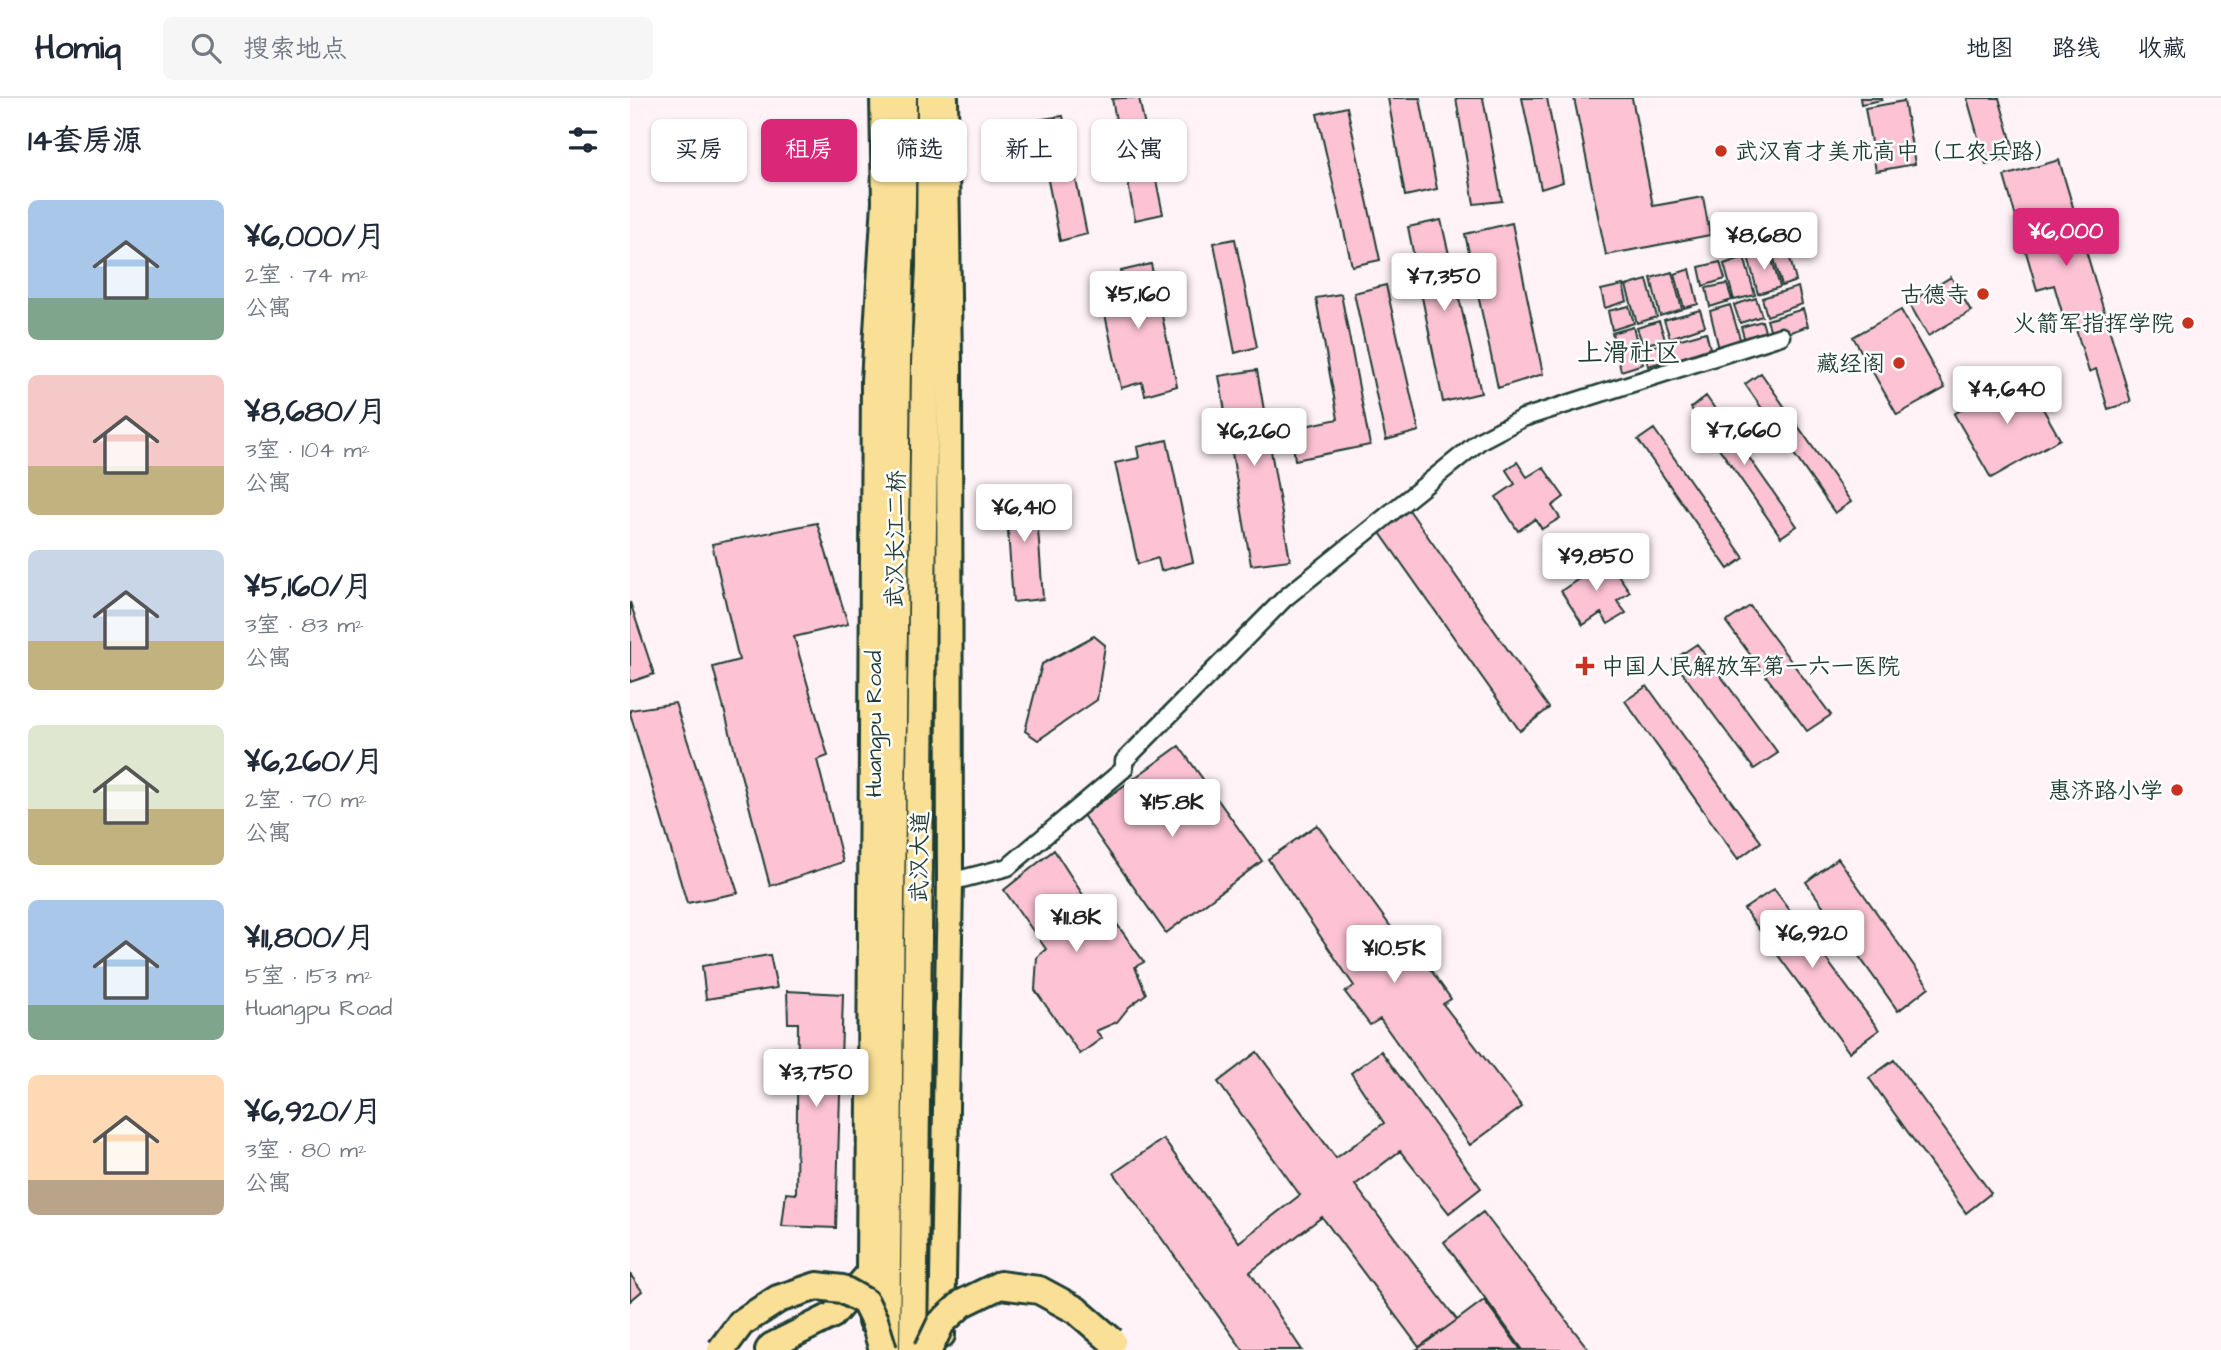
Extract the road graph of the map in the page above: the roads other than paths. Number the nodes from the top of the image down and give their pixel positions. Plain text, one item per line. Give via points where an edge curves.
1 (883, 98) edge
2 (903, 98) edge
3 (931, 98) edge
4 (945, 98) edge
5 (885, 202) junction
6 (947, 213) junction
7 (930, 267) junction
8 (1781, 335) dead end
9 (897, 362) junction
10 (950, 882) junction
11 (891, 925) joint
12 (869, 1273) junction
13 (721, 1350) edge
14 (768, 1350) edge
15 (872, 1350) edge
16 (884, 1350) edge
17 (913, 1350) edge
18 (928, 1350) edge
19 (942, 1350) edge
20 (1117, 1350) edge

1 - 5 main road, Huangpu Road
2 - 9 highway
3 - 7 highway
4 - 6 main road
5 - 9 highway
5 - 12 main road, Huangpu Road via 874,381
6 - 7 highway
6 - 10 main road
7 - 17 highway, 武汉大道
8 - 10 street via 1523,418 1481,440 1285,598 1124,761 1124,769 1008,867
9 - 11 highway, 武汉长江二桥
10 - 19 main road
11 - 16 highway, 武汉大道
12 - 14 main road via 833,1315
12 - 15 main road, Huangpu Road
13 - 16 highway, bridge via 741,1323 778,1299 817,1286 842,1289 865,1302
18 - 20 highway, bridge via 941,1323 963,1303 1000,1285 1039,1290 1076,1310

